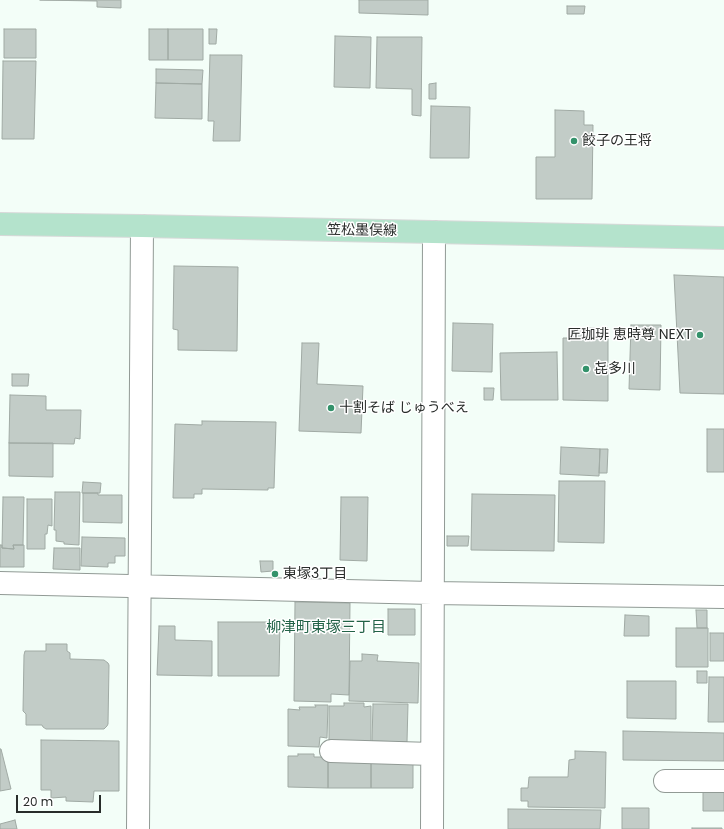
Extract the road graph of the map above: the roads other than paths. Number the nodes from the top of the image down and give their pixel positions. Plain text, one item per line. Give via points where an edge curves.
1 (0, 224) edge
2 (142, 226) junction
3 (434, 232) junction
4 (724, 238) edge
5 (0, 583) edge
6 (139, 586) junction
7 (432, 593) junction
8 (724, 597) edge
9 (331, 751) dead end
10 (432, 754) junction
11 (665, 781) dead end
12 (724, 781) edge
13 (138, 829) edge
14 (432, 829) edge

1 - 2 main road, 笠松墨俣線
2 - 3 main road, 笠松墨俣線
2 - 6 street
3 - 4 main road, 笠松墨俣線
3 - 7 street
5 - 6 street
6 - 7 street
6 - 13 street
7 - 8 street
7 - 10 street
9 - 10 street
10 - 14 street
11 - 12 street

